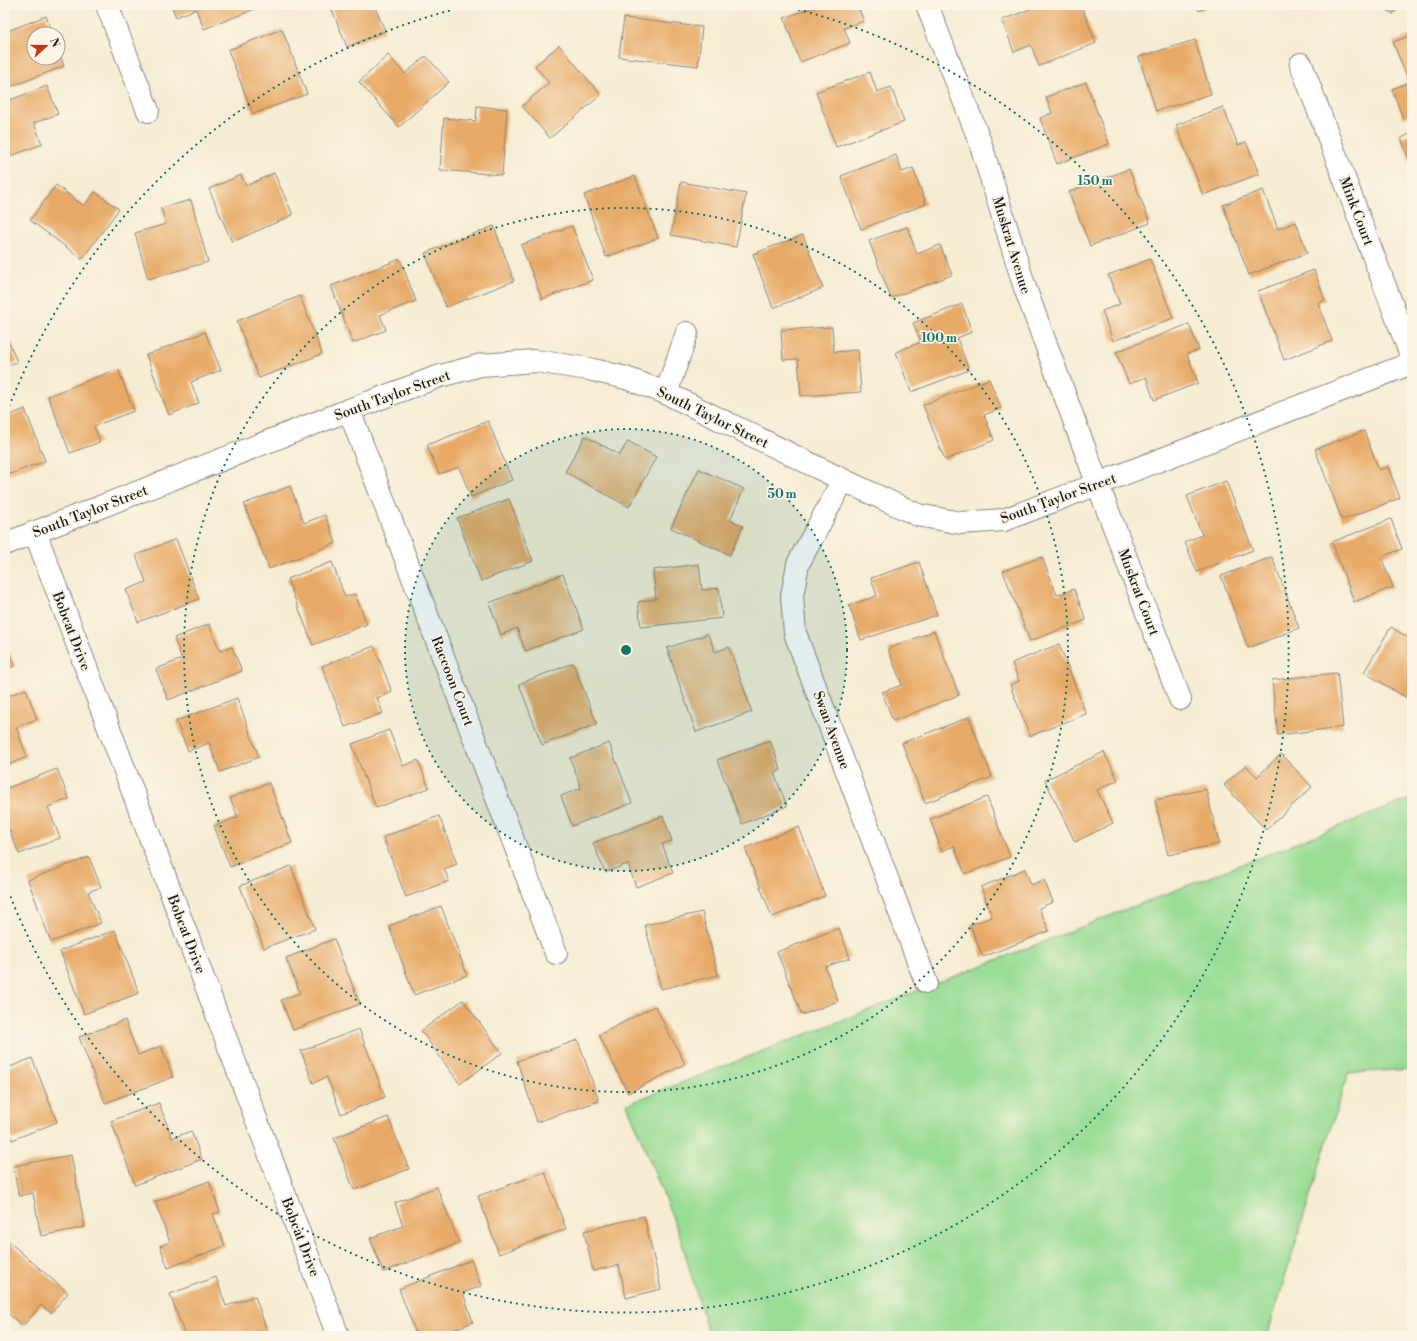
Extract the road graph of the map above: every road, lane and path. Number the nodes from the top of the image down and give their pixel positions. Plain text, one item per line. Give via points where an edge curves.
1 (106, 5) edge
2 (927, 5) edge
3 (1301, 64) dead end
4 (148, 111) dead end
5 (686, 333) dead end
6 (1412, 358) edge
7 (1412, 363) edge
8 (666, 393) junction
9 (349, 410) junction
10 (843, 480) junction
11 (1098, 484) junction
12 (35, 532) junction
13 (5, 544) edge
14 (1180, 699) dead end
15 (556, 953) dead end
16 (926, 982) dead end
17 (338, 1336) edge

1 - 4 street
2 - 11 street, Muskrat Avenue via 980,142 1025,288
3 - 6 street, Mink Court
5 - 8 street
7 - 11 street, South Taylor Street
8 - 9 street, South Taylor Street via 626,378 589,369 535,361 481,365 437,377
8 - 10 street, South Taylor Street
9 - 12 street, South Taylor Street
9 - 15 street, Raccoon Court
10 - 11 street, South Taylor Street via 918,515 961,523 1004,520
10 - 16 street, Swan Avenue via 798,564 792,596 795,633
11 - 14 street, Muskrat Court
12 - 13 street, South Taylor Street
12 - 17 street, Bobcat Drive

